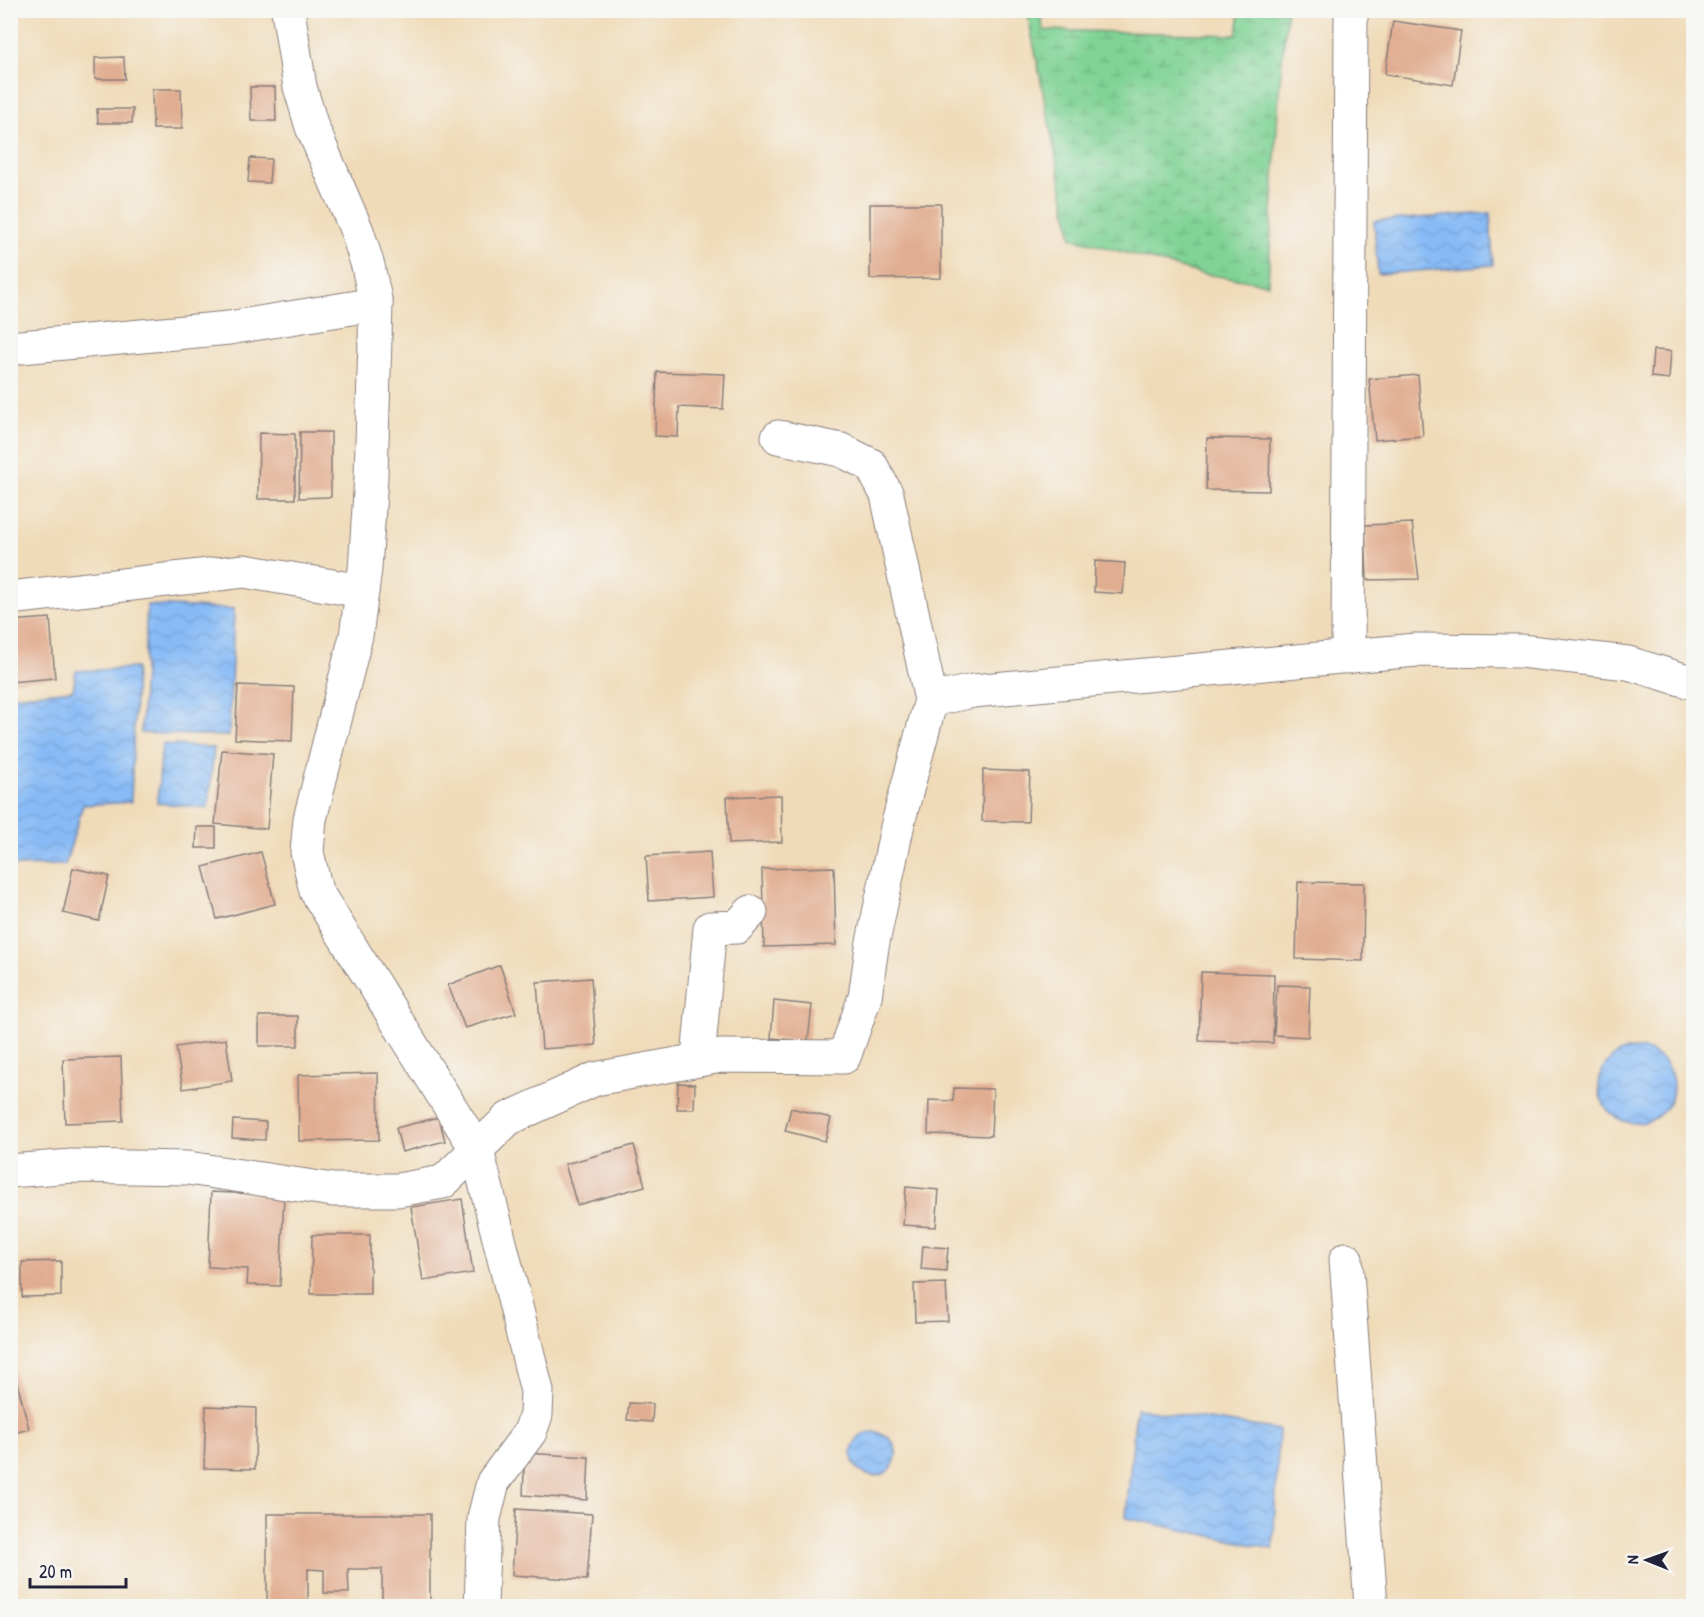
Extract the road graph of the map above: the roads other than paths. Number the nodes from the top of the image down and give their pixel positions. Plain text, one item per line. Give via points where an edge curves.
1 (288, 10) edge
2 (1351, 10) edge
3 (376, 304) junction
4 (10, 348) edge
5 (778, 437) dead end
6 (362, 591) junction
7 (10, 598) edge
8 (1348, 657) junction
9 (1694, 683) edge
10 (931, 700) junction
11 (751, 912) dead end
12 (698, 1059) junction
13 (477, 1150) junction
14 (10, 1171) edge
15 (1346, 1259) dead end
16 (481, 1606) edge
17 (1371, 1606) edge

1 - 3 street via 300,87 312,127 357,231
2 - 8 street
3 - 4 street via 230,328
3 - 6 street via 371,477
5 - 10 street via 842,450 871,465 886,495
6 - 7 street via 244,571
6 - 13 street via 356,636 310,819 307,852 316,891
8 - 9 street via 1416,650 1520,651 1628,663
8 - 10 street via 973,691
10 - 12 street via 898,823 865,997 844,1057
11 - 12 street via 737,927 710,928
12 - 13 street via 595,1079 508,1119
13 - 14 street via 442,1182 398,1190 333,1190 188,1168 72,1166
13 - 16 street via 537,1391 537,1415 530,1432 493,1482 484,1518
15 - 17 street

